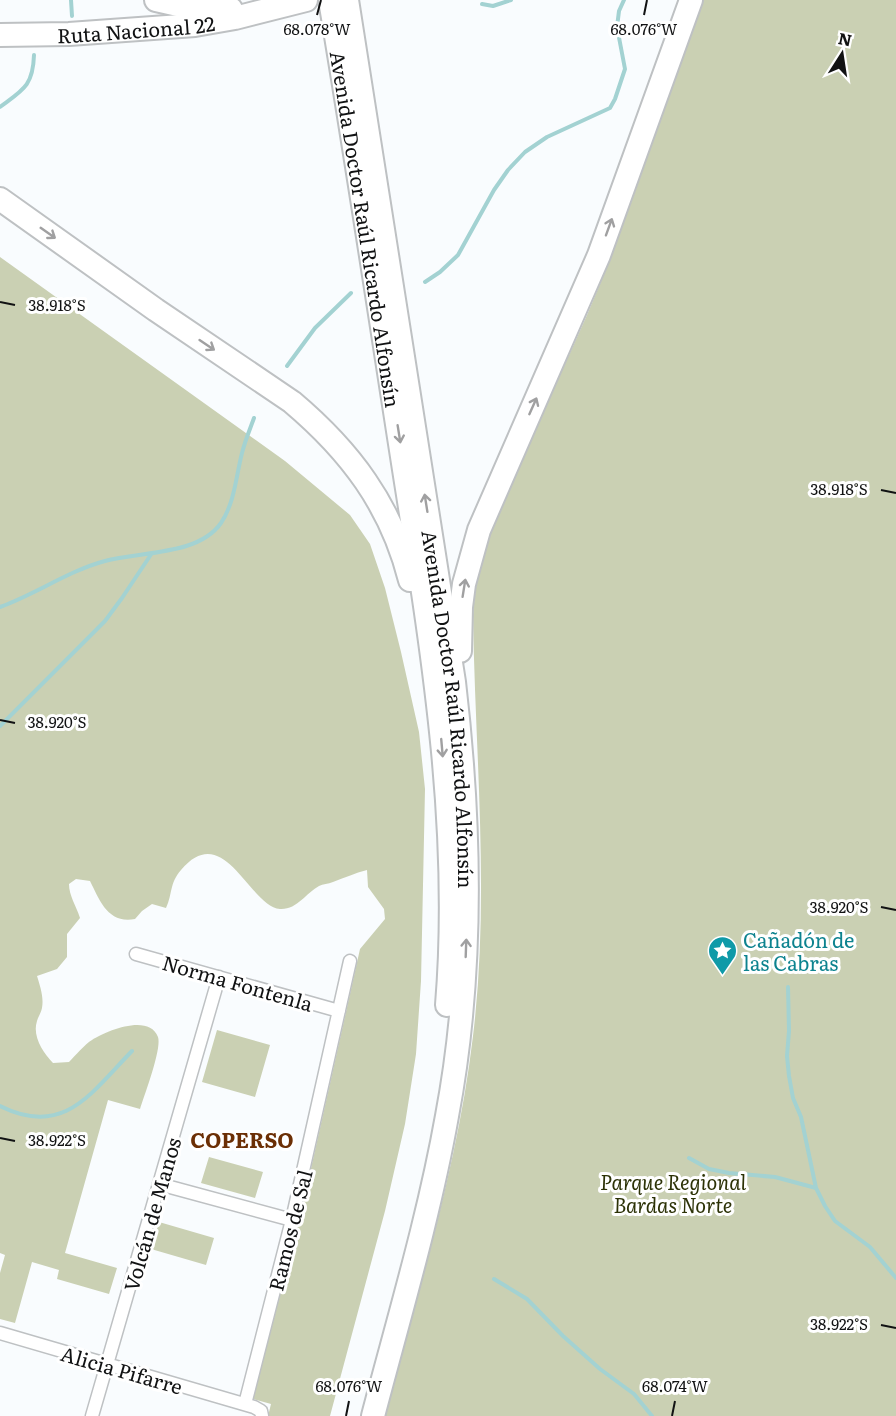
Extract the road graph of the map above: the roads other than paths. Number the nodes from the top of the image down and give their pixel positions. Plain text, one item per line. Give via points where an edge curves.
1 (156, 0) edge
2 (306, 0) edge
3 (691, 0) edge
4 (334, 1) edge
5 (283, 6) junction
6 (0, 35) edge
7 (0, 199) edge
8 (436, 690) junction
9 (464, 772) junction
10 (136, 954) dead end
11 (350, 961) dead end
12 (219, 977) junction
13 (339, 1011) junction
14 (159, 1184) junction
15 (292, 1220) junction
16 (0, 1333) edge
17 (107, 1364) junction
18 (245, 1404) junction
19 (92, 1416) edge
20 (262, 1416) edge
21 (358, 1416) edge
22 (373, 1416) edge

1 - 5 highway via 206,9
2 - 5 highway, Ruta Nacional 22
9 -> 3 highway via 460,633 470,556 599,255
4 -> 8 highway, Avenida Doctor Raúl Ricardo Alfonsín
9 -> 4 highway, Avenida Doctor Raúl Ricardo Alfonsín via 449,650
5 - 6 highway, Ruta Nacional 22 via 195,26
7 -> 8 highway via 292,402 345,451 377,498 409,573
8 -> 21 highway, Avenida Doctor Raúl Ricardo Alfonsín via 450,874 444,1034 417,1186
22 -> 9 highway, Avenida Doctor Raúl Ricardo Alfonsín via 438,1162 454,1072 466,952
10 - 12 street, Norma Fontenla
11 - 13 street, Ramos de Sal
12 - 13 street, Norma Fontenla
12 - 14 street, Volcán de Manos
13 - 15 street, Ramos de Sal
14 - 15 street
14 - 17 street, Volcán de Manos
15 - 18 street, Ramos de Sal
16 - 17 street, Alicia Pifarre
17 - 18 street, Alicia Pifarre
17 - 19 street, Volcán de Manos
18 - 20 street via 259,1409

